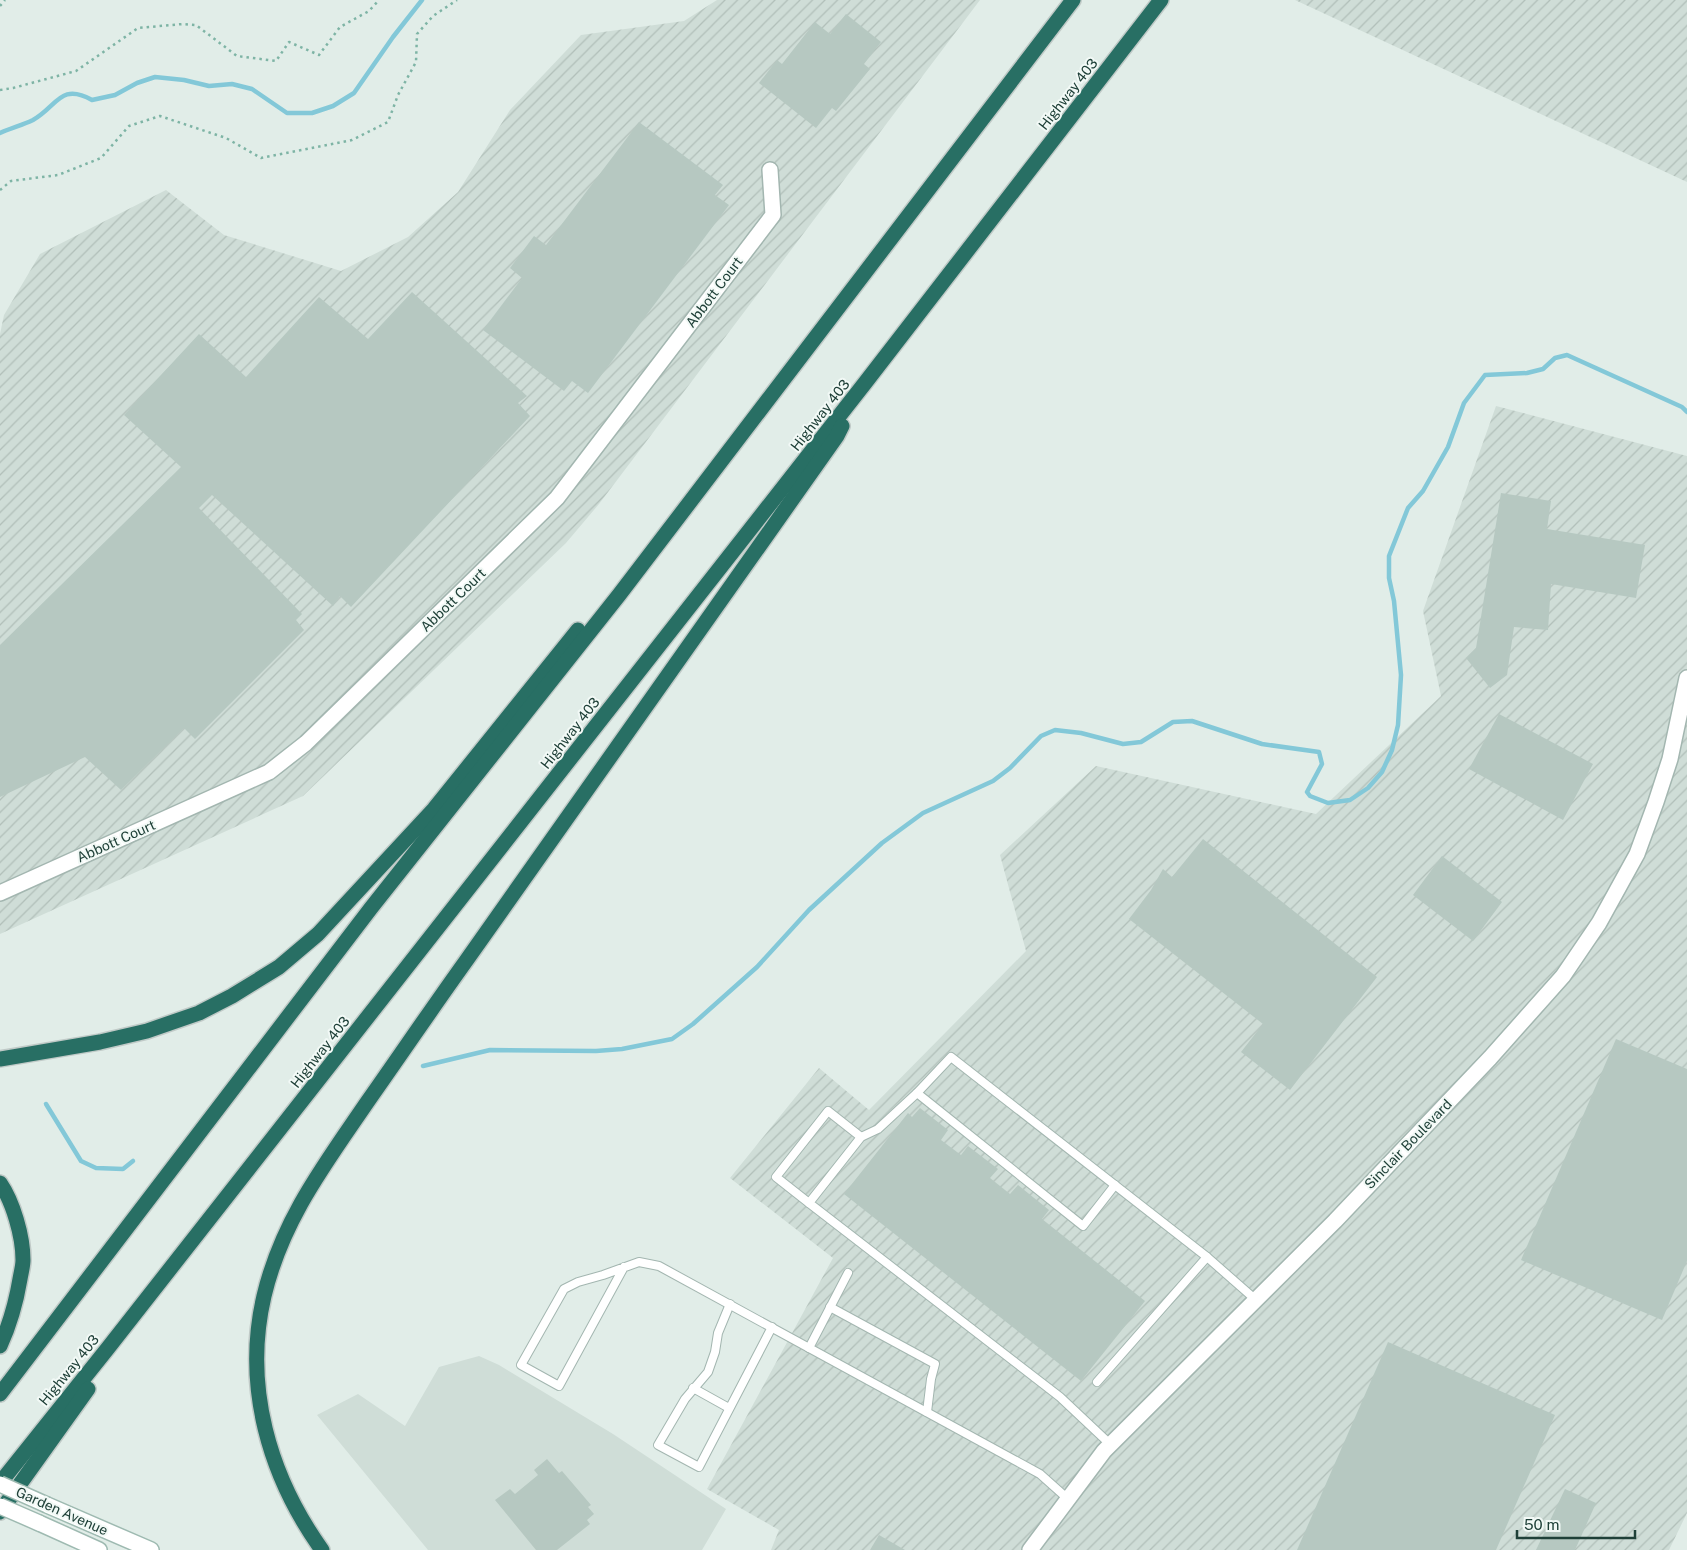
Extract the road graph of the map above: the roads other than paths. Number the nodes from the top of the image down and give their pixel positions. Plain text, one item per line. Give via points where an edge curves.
1 (1073, 0) edge
2 (1161, 0) edge
3 (770, 170) dead end
4 (865, 384) junction
5 (619, 595) junction
6 (1687, 678) edge
7 (0, 893) edge
8 (0, 1059) edge
9 (917, 1093) junction
10 (861, 1137) junction
11 (0, 1183) edge
12 (1115, 1185) junction
13 (809, 1203) junction
14 (1207, 1257) junction
15 (624, 1268) junction
16 (848, 1273) dead end
17 (1256, 1300) junction
18 (730, 1304) junction
19 (830, 1307) junction
20 (772, 1327) junction
21 (0, 1346) edge
22 (108, 1348) junction
23 (809, 1348) junction
24 (1097, 1382) dead end
25 (693, 1388) junction
26 (0, 1394) edge
27 (729, 1408) junction
28 (927, 1412) junction
29 (1111, 1445) junction
30 (0, 1483) edge
31 (1068, 1499) junction
32 (0, 1506) edge
33 (0, 1512) edge
34 (99, 1550) edge
35 (151, 1550) edge
36 (322, 1550) edge
37 (1030, 1550) edge

1 - 5 highway
2 - 4 highway, Highway 403
3 - 7 street, Abbott Court via 773,215 557,498 306,743 269,772
4 - 22 highway, Highway 403
4 - 36 highway via 837,436 321,1169 284,1235 260,1319 258,1385 274,1459 292,1501
5 - 8 highway via 588,618 434,809 318,934 278,967 199,1013 147,1031
5 - 26 highway via 371,908
6 - 17 street, Sinclair Boulevard via 1670,758 1637,854 1599,923 1563,976 1436,1115
9 - 10 lane via 878,1129
9 - 12 lane via 950,1056
9 - 12 lane via 1083,1226
10 - 13 lane
10 - 13 lane via 828,1111 776,1177
11 - 21 highway via 18,1221 23,1260 17,1298
12 - 14 lane
13 - 29 lane via 1060,1397
14 - 17 lane
14 - 24 lane
15 - 15 lane via 564,1289 521,1365 559,1386
15 - 18 lane via 639,1262 660,1266
16 - 19 lane
17 - 29 street, Sinclair Boulevard
18 - 20 lane
18 - 25 lane via 708,1372
19 - 23 lane
19 - 28 lane via 935,1364
20 - 23 lane
20 - 27 lane
22 - 30 highway, Highway 403
22 - 33 highway via 90,1385
23 - 28 lane
25 - 27 lane
25 - 27 lane via 658,1445 699,1467
28 - 31 lane via 1040,1474
29 - 31 street, Sinclair Boulevard
30 - 35 street, Garden Avenue, bridge
31 - 37 street, Sinclair Boulevard
32 - 34 street, Garden Avenue, bridge

